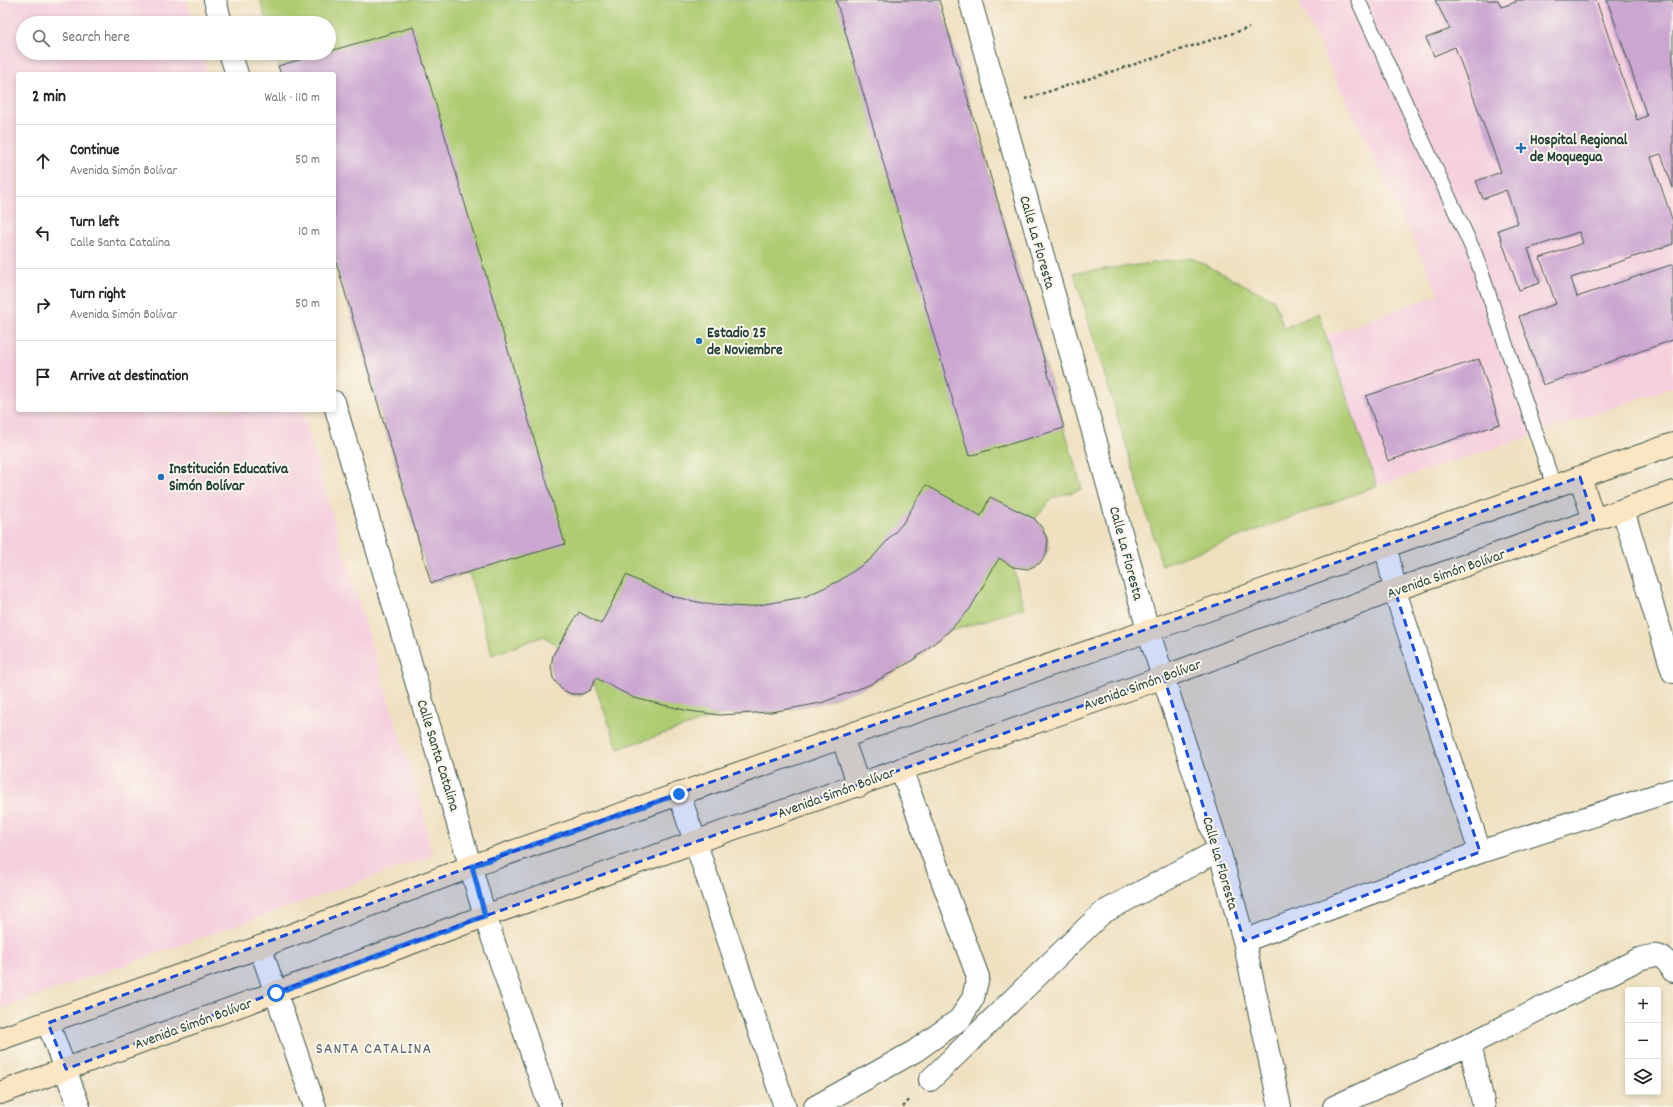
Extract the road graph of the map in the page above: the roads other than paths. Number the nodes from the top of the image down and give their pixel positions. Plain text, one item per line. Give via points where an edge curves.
1 (215, 0) edge
2 (970, 0) edge
3 (1358, 0) edge
4 (220, 16) edge
5 (232, 60) edge
6 (236, 72) edge
7 (336, 409) edge
8 (1673, 444) edge
9 (1580, 477) junction
10 (1554, 486) junction
11 (1673, 492) edge
12 (1623, 510) junction
13 (1594, 520) junction
14 (1386, 546) junction
15 (1395, 591) junction
16 (1148, 630) junction
17 (1672, 663) edge
18 (1164, 677) junction
19 (842, 737) junction
20 (901, 769) junction
21 (859, 786) junction
22 (1673, 790) edge
23 (679, 794) junction
24 (694, 842) junction
25 (1219, 850) junction
26 (1480, 852) junction
27 (472, 866) junction
28 (485, 916) junction
29 (1244, 941) junction
30 (260, 947) junction
31 (1673, 971) edge
32 (276, 993) junction
33 (48, 1023) junction
34 (0, 1039) edge
35 (1470, 1044) junction
36 (66, 1069) junction
37 (930, 1080) dead end
38 (0, 1093) edge
39 (79, 1107) edge
40 (315, 1107) edge
41 (550, 1107) edge
42 (785, 1107) edge
43 (815, 1107) edge
44 (1280, 1107) edge
45 (1334, 1107) edge
46 (1484, 1107) edge

1 - 4 street
2 - 16 street, Calle La Floresta
3 - 10 lane via 1475,254
5 - 6 street
7 - 27 street, Calle Santa Catalina
8 - 9 main road
9 - 10 main road
9 - 13 main road
10 - 14 main road
11 - 12 main road, Avenida Simón Bolívar
12 - 13 main road, Avenida Simón Bolívar
12 - 17 street
13 - 15 main road, Avenida Simón Bolívar
14 - 15 street
14 - 16 main road
15 - 18 main road, Avenida Simón Bolívar
15 - 26 street
16 - 18 street, Calle La Floresta
16 - 19 main road
18 - 20 main road, Avenida Simón Bolívar
18 - 25 street, Calle La Floresta
19 - 21 main road
19 - 23 main road
20 - 21 main road, Avenida Simón Bolívar
20 - 43 street via 978,977 973,998 960,1019 915,1051
21 - 24 main road, Avenida Simón Bolívar
22 - 26 street
23 - 24 street
23 - 27 main road
24 - 28 main road, Avenida Simón Bolívar
24 - 42 street
25 - 29 street, Calle La Floresta
25 - 37 street via 1102,913
26 - 29 street
27 - 28 street, Calle Santa Catalina
27 - 30 main road
28 - 32 main road, Avenida Simón Bolívar
28 - 41 street, Calle Santa Catalina
29 - 44 street, Calle La Floresta
30 - 32 street
30 - 33 main road
31 - 35 street via 1663,957 1654,955 1639,958
32 - 36 main road, Avenida Simón Bolívar
32 - 40 street
33 - 34 main road
33 - 36 street
35 - 45 street
35 - 46 street
36 - 38 main road, Avenida Simón Bolívar
36 - 39 street

